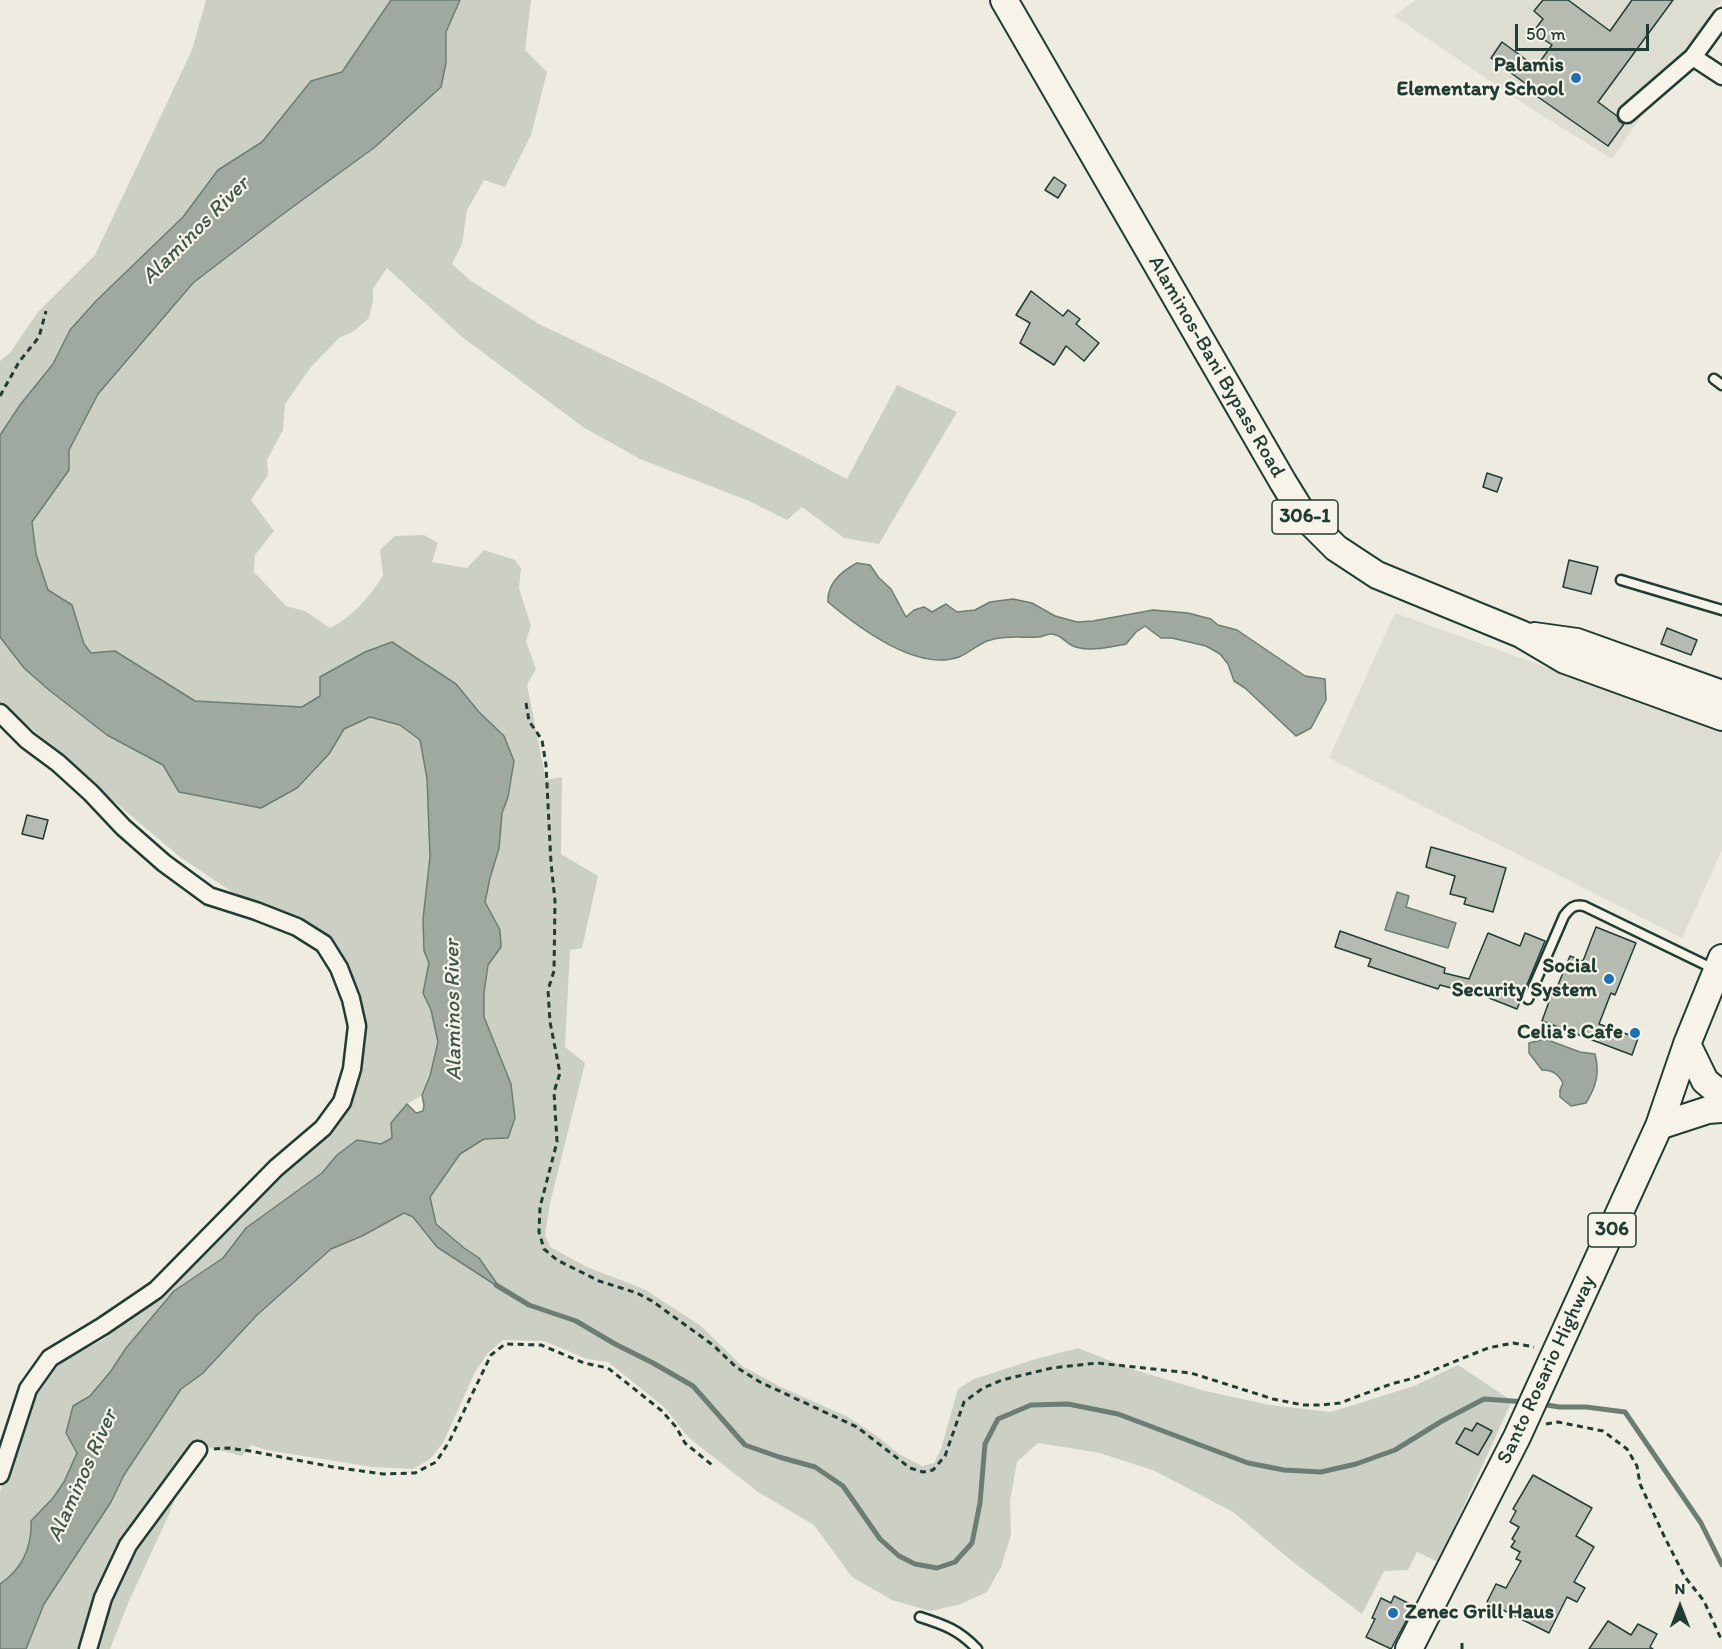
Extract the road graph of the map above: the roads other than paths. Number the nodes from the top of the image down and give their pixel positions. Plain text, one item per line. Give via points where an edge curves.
1 (1004, 0) edge
2 (1722, 17) edge
3 (1693, 57) junction
4 (1722, 76) edge
5 (1627, 114) dead end
6 (1714, 379) dead end
7 (1722, 385) edge
8 (1621, 580) dead end
9 (1722, 610) edge
10 (1521, 634) junction
11 (1722, 694) edge
12 (0, 713) edge
13 (1722, 717) edge
14 (1719, 965) edge
15 (1528, 999) dead end
16 (1687, 1044) junction
17 (1673, 1086) junction
18 (1719, 1104) edge
19 (1659, 1126) junction
20 (198, 1450) road end
21 (0, 1475) edge
22 (920, 1617) dead end
23 (87, 1649) edge
24 (977, 1649) edge
25 (1409, 1649) edge

1 - 10 main road, Alaminos-Bani Bypass Road / 306-1 via 1304,516 1336,548 1377,575
2 - 3 street
3 - 4 street
3 - 5 street
6 - 7 lane
8 - 9 lane
10 - 11 main road, Alaminos-Bani Bypass Road / 306-1 via 1577,642
10 - 13 main road, Alaminos-Bani Bypass Road / 306-1 via 1565,660
12 - 21 street via 164,863 209,896 297,927 324,944 339,968 357,1026 352,1069 342,1102 323,1128 276,1168 156,1290 50,1358 28,1389
14 - 15 lane via 1579,905 1564,916
14 - 16 main road, 306
16 - 17 main road, 306
16 - 18 main road
17 - 18 main road
17 - 19 main road, Santo Rosario Highway / 306
18 - 19 main road
19 - 25 main road, Santo Rosario Highway / 306 via 1552,1362 1528,1431
20 - 23 street via 128,1545 103,1598
22 - 24 lane via 949,1626

